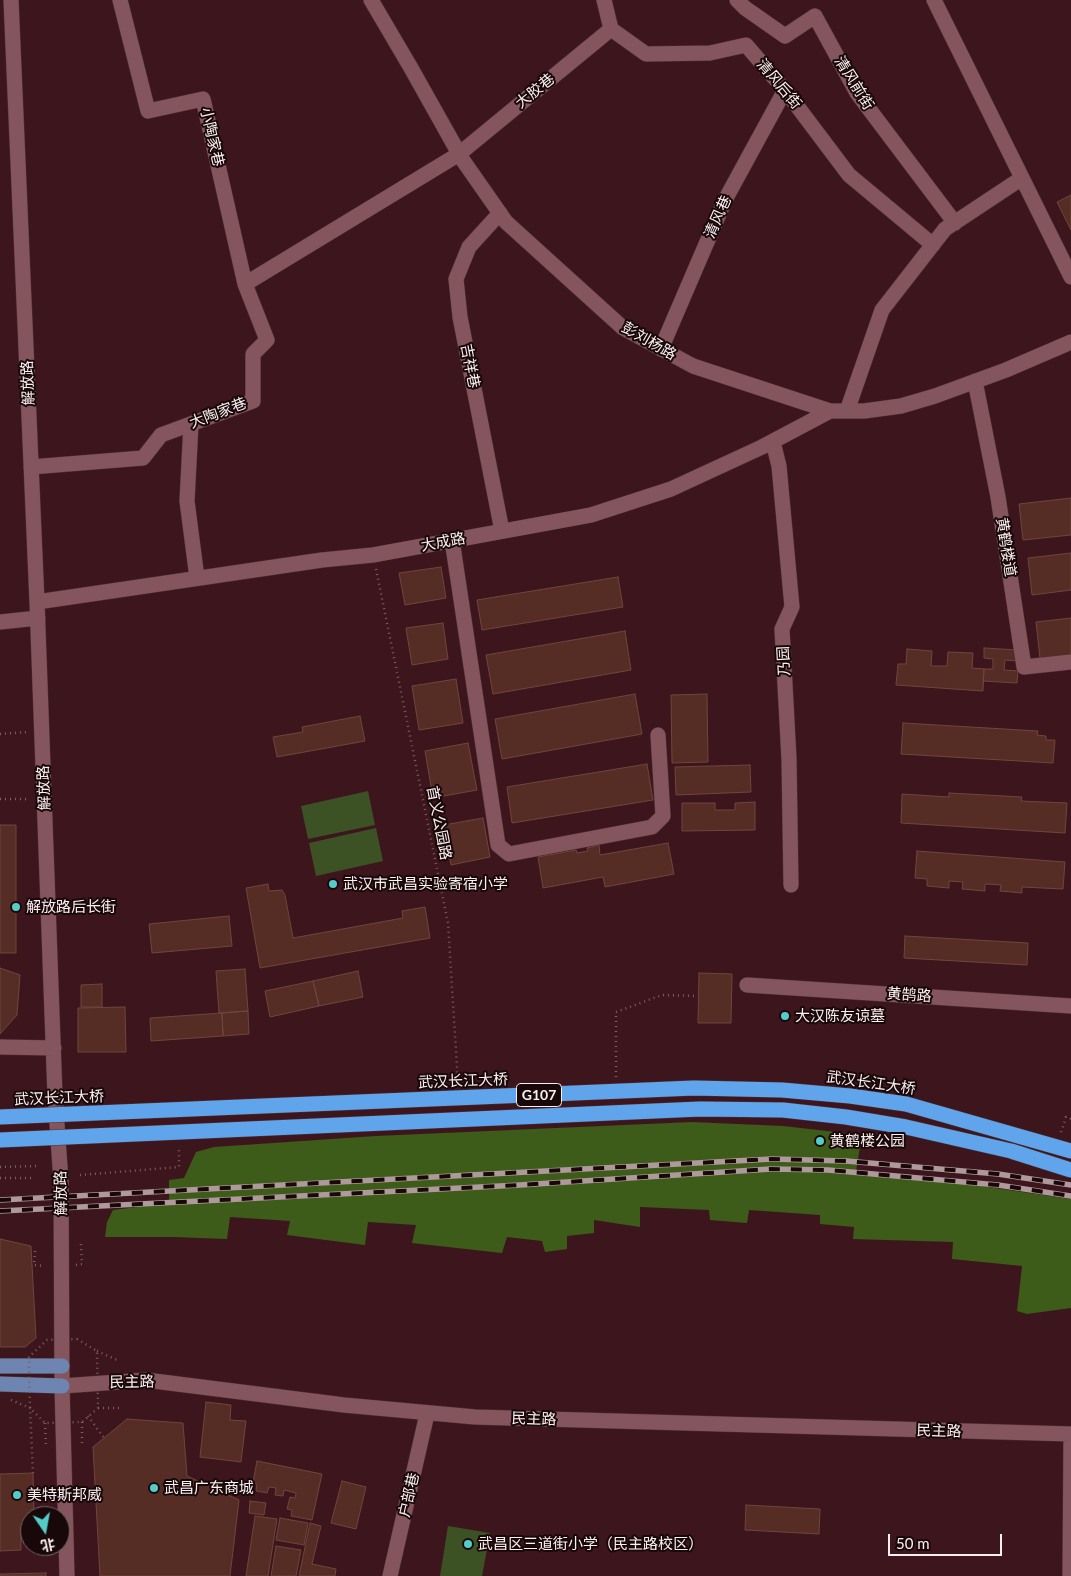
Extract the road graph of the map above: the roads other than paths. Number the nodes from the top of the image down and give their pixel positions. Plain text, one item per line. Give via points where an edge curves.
1 (11, 0) edge
2 (120, 0) edge
3 (371, 0) edge
4 (604, 0) edge
5 (737, 0) edge
6 (934, 0) edge
7 (611, 28) junction
8 (785, 90) junction
9 (459, 154) junction
10 (1022, 178) junction
11 (500, 213) junction
12 (955, 222) junction
13 (933, 245) junction
14 (1071, 277) edge
15 (245, 284) junction
16 (1071, 342) edge
17 (661, 349) junction
18 (975, 381) junction
19 (830, 411) junction
20 (846, 411) junction
21 (191, 424) junction
22 (773, 442) junction
23 (32, 466) junction
24 (502, 531) junction
25 (452, 540) junction
26 (197, 578) junction
27 (37, 602) junction
28 (38, 618) junction
29 (0, 622) edge
30 (1071, 662) edge
31 (658, 735) dead end
32 (791, 885) dead end
33 (747, 985) dead end
34 (1071, 1006) edge
35 (0, 1047) edge
36 (54, 1048) junction
37 (0, 1117) edge
38 (0, 1140) edge
39 (1064, 1148) edge
40 (1071, 1170) edge
41 (0, 1366) edge
42 (62, 1366) junction
43 (0, 1384) edge
44 (62, 1386) junction
45 (427, 1414) junction
46 (1071, 1434) edge
47 (1070, 1571) edge
48 (67, 1576) edge
49 (390, 1576) edge

1 - 23 street, 解放路
2 - 15 street, 小陶家巷 via 148,111 203,98
3 - 9 street, 彭刘杨路
4 - 7 street
5 - 12 street, 清风前街 via 785,36 815,16 857,93
6 - 10 street
7 - 8 street, 清风后街 via 646,54 710,53 746,46
7 - 9 street, 大胶巷
8 - 13 street, 清风后街 via 849,175
8 - 17 street, 清风巷 via 725,200
9 - 11 street, 彭刘杨路
9 - 15 street
10 - 12 street
10 - 14 street
11 - 17 street, 彭刘杨路 via 623,328
11 - 24 street, 吉祥巷 via 469,247 456,279 460,317
12 - 13 street
13 - 20 street via 882,310
15 - 21 street, 大陶家巷 via 267,340 253,354 253,401
16 - 18 street, 彭刘杨路
17 - 19 street, 彭刘杨路 via 693,366
18 - 20 street, 彭刘杨路 via 901,406
18 - 30 street, 黄鹤楼道 via 998,497 1024,667
19 - 20 street, 彭刘杨路
19 - 22 street, 大成路
21 - 23 street, 大陶家巷 via 160,435 143,458
21 - 26 street via 187,501
22 - 24 street, 大成路 via 644,498 591,515
22 - 32 street, 乃园 via 779,466 792,607 782,629
23 - 27 street, 解放路
24 - 25 street, 大成路
25 - 26 street, 大成路 via 373,555
25 - 31 street via 498,845 508,854 652,826 663,816
26 - 27 street, 大成路
27 - 28 street, 解放路
28 - 29 street
28 - 36 street, 解放路
33 - 34 street, 黄鹄路
35 - 36 street
36 - 42 street, 解放路 via 61,1181
37 - 39 highway, 武汉长江大桥 / G107, bridge via 694,1088 772,1089 906,1104
38 - 40 highway, G107, bridge via 700,1109 783,1110 846,1116 906,1127 1011,1151
41 - 42 main road
42 - 44 street, 解放路
43 - 44 main road, 民主路
44 - 45 street, 民主路 via 146,1380
44 - 48 street, 解放路
45 - 46 street, 民主路 via 475,1418
45 - 49 street, 户部巷
46 - 47 street

